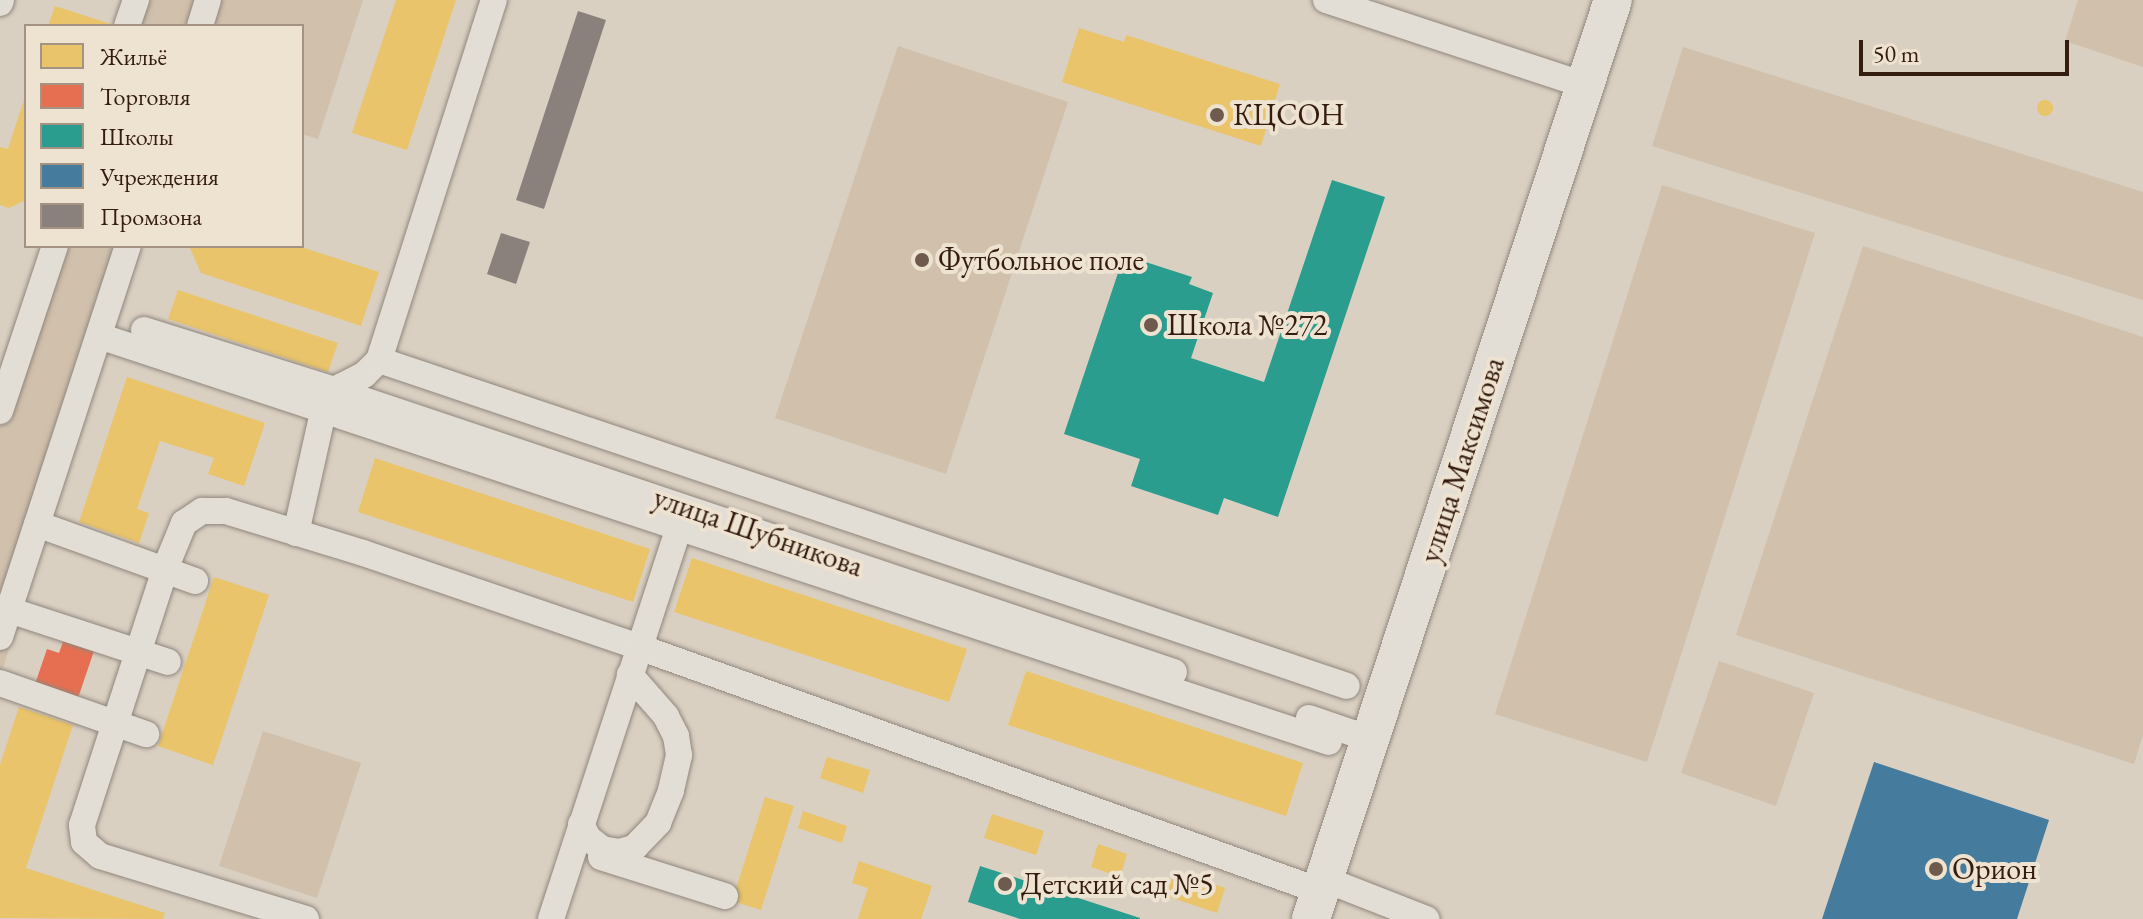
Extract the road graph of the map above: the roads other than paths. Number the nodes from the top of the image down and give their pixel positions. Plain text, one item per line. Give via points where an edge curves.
1 (136, 0) edge
2 (208, 0) edge
3 (494, 0) edge
4 (1326, 0) edge
5 (1613, 0) edge
6 (128, 24) edge
7 (201, 24) edge
8 (1585, 85) junction
9 (54, 248) edge
10 (127, 248) edge
11 (144, 330) dead end
12 (99, 336) junction
13 (379, 360) junction
14 (328, 401) junction
15 (0, 411) edge
16 (682, 517) junction
17 (37, 524) junction
18 (296, 533) junction
19 (165, 569) junction
20 (195, 581) dead end
21 (9, 610) junction
22 (0, 637) edge
23 (639, 647) junction
24 (138, 650) junction
25 (168, 662) dead end
26 (630, 675) junction
27 (0, 683) edge
28 (1347, 686) dead end
29 (113, 723) junction
30 (146, 734) dead end
31 (1370, 739) junction
32 (1329, 742) dead end
33 (581, 824) junction
34 (570, 854) junction
35 (725, 896) dead end
36 (1318, 896) edge
37 (306, 919) edge
38 (551, 919) edge
39 (1426, 919) edge

1 - 6 street
2 - 7 street
3 - 13 street
4 - 8 street
5 - 8 street, улица Максимова
8 - 31 street, улица Максимова
9 - 15 street
10 - 12 street
11 - 14 street, улица Шубникова
12 - 14 street
12 - 17 street
13 - 14 street
13 - 28 street
14 - 16 street, улица Шубникова
14 - 18 street
16 - 23 street
16 - 31 street, улица Шубникова
16 - 32 street
17 - 19 street
17 - 21 street
18 - 19 street via 226,511 202,511 184,523
18 - 23 street
19 - 20 street
19 - 24 street
21 - 22 street
21 - 24 street
23 - 26 street
23 - 36 street
24 - 25 street
24 - 29 street
26 - 33 street
26 - 33 street via 666,716 676,736 679,755 671,790 658,823 634,848 602,849
27 - 29 street
29 - 30 street
29 - 37 street via 82,825 84,842 100,856
31 - 36 street, улица Максимова
33 - 34 street
34 - 35 street via 587,852
34 - 38 street
36 - 39 street

